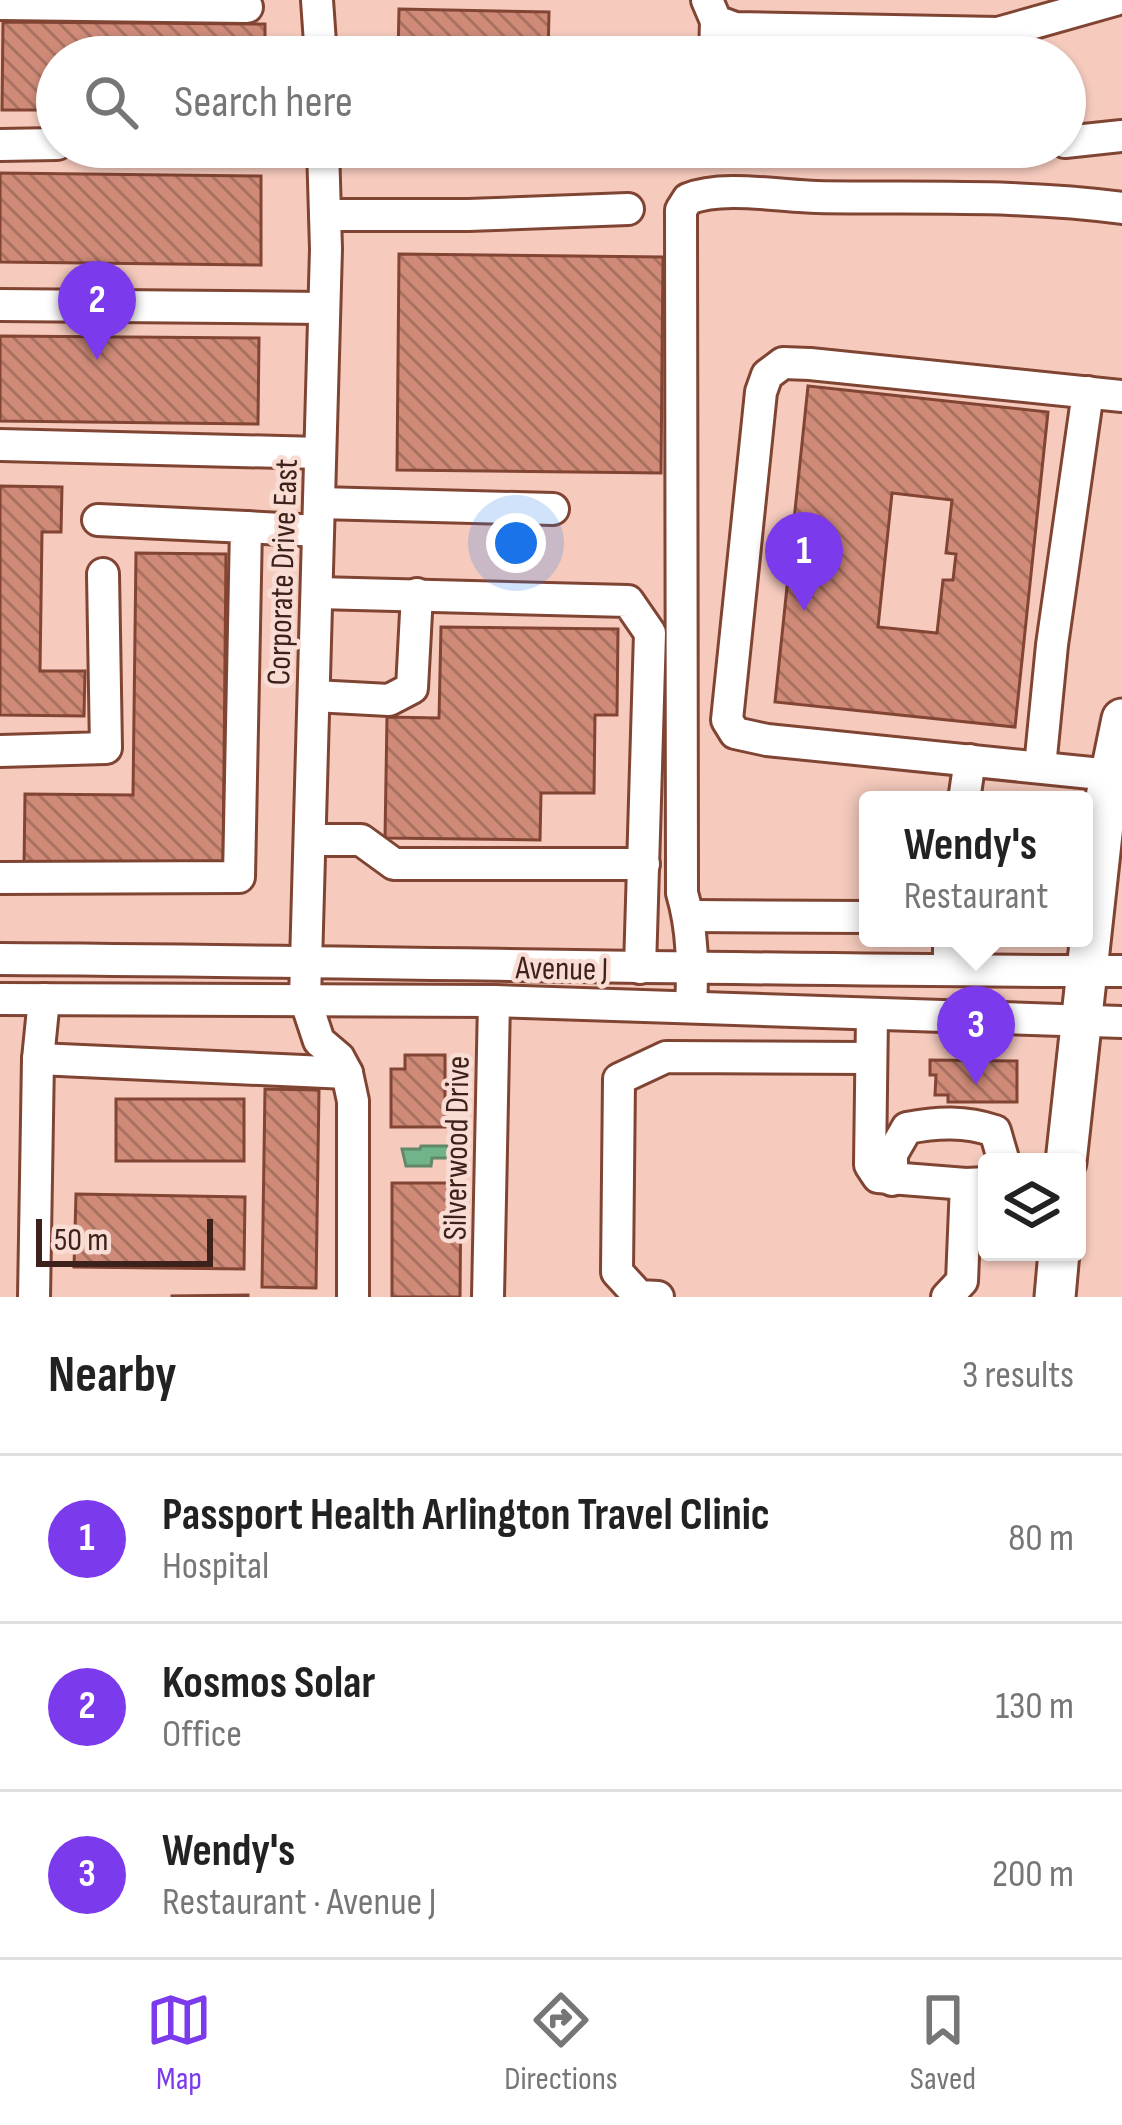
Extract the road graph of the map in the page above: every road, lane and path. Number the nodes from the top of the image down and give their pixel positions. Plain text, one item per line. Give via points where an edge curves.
1 (317, 0) edge
2 (1115, 0) edge
3 (0, 4) edge
4 (247, 7) dead end
5 (712, 11) edge
6 (320, 36) edge
7 (858, 36) edge
8 (1021, 36) edge
9 (1122, 136) edge
10 (1086, 140) edge
11 (0, 145) edge
12 (36, 145) edge
13 (324, 168) edge
14 (1122, 208) edge
15 (628, 209) dead end
16 (325, 215) junction
17 (0, 305) edge
18 (324, 308) junction
19 (1088, 392) junction
20 (1122, 396) edge
21 (0, 445) edge
22 (320, 453) junction
23 (553, 508) dead end
24 (319, 517) junction
25 (98, 520) dead end
26 (246, 527) junction
27 (104, 574) dead end
28 (318, 593) junction
29 (417, 595) junction
30 (314, 697) junction
31 (1122, 719) edge
32 (0, 751) edge
33 (970, 760) junction
34 (1040, 767) junction
35 (1111, 775) junction
36 (965, 791) edge
37 (310, 840) junction
38 (644, 864) junction
39 (0, 878) edge
40 (689, 916) junction
41 (859, 917) edge
42 (949, 947) edge
43 (0, 959) edge
44 (306, 961) junction
45 (640, 968) junction
46 (693, 968) junction
47 (949, 970) junction
48 (1104, 971) edge
49 (0, 999) edge
50 (44, 999) junction
51 (305, 999) junction
52 (494, 1001) junction
53 (691, 1006) junction
54 (872, 1015) junction
55 (1080, 1019) junction
56 (1122, 1022) edge
57 (870, 1058) junction
58 (38, 1059) junction
59 (347, 1073) junction
60 (1001, 1153) edge
61 (1067, 1153) edge
62 (892, 1180) junction
63 (976, 1183) edge
64 (1058, 1261) edge
65 (34, 1297) edge
66 (353, 1297) edge
67 (488, 1297) edge
68 (658, 1297) edge
69 (947, 1297) edge
70 (1055, 1297) edge

1 - 6 street
2 - 8 street
3 - 4 street
5 - 7 street via 734,28
9 - 10 street
11 - 12 street
13 - 16 street, Corporate Drive East
14 - 40 street via 718,191 688,199 682,893
15 - 16 street
16 - 18 street, Corporate Drive East
17 - 18 street
18 - 22 street, Corporate Drive East
19 - 20 street
19 - 33 street via 783,363 761,392 727,720 734,733
19 - 34 street
21 - 22 street
22 - 24 street, Corporate Drive East
23 - 24 street
24 - 26 street
24 - 28 street, Corporate Drive East
25 - 26 street
26 - 39 street via 239,877
27 - 32 street via 106,748
28 - 29 street
28 - 30 street, Corporate Drive East
29 - 30 street via 412,688 389,700
29 - 38 street via 628,601 650,633
30 - 37 street, Corporate Drive East
31 - 35 main road
33 - 34 street
33 - 36 street
34 - 35 street
35 - 48 main road
37 - 38 street via 361,840 394,864
37 - 44 street, Corporate Drive East
38 - 45 street
40 - 41 street
40 - 46 street
42 - 47 street
43 - 44 street, Avenue J
44 - 45 street, Avenue J
44 - 51 street, Corporate Drive East
45 - 46 street, Avenue J
46 - 47 street, Avenue J
46 - 53 street
47 - 48 street, Avenue J
48 - 55 main road
49 - 50 street, Avenue J
50 - 51 street, Avenue J
50 - 58 street
51 - 52 street, Avenue J
51 - 59 street via 319,1040
52 - 53 street, Avenue J
52 - 67 street, Silverwood Drive
53 - 54 street, Avenue J
54 - 55 street, Avenue J
54 - 57 street
55 - 56 street, Avenue J
55 - 61 main road
57 - 62 street via 870,1165 878,1178
57 - 68 street via 666,1057 620,1079 616,1272 639,1296
58 - 59 street
58 - 65 street
59 - 66 street
60 - 62 street via 995,1131 976,1124 907,1128 892,1154
62 - 63 street
63 - 69 street via 962,1281
64 - 70 main road

